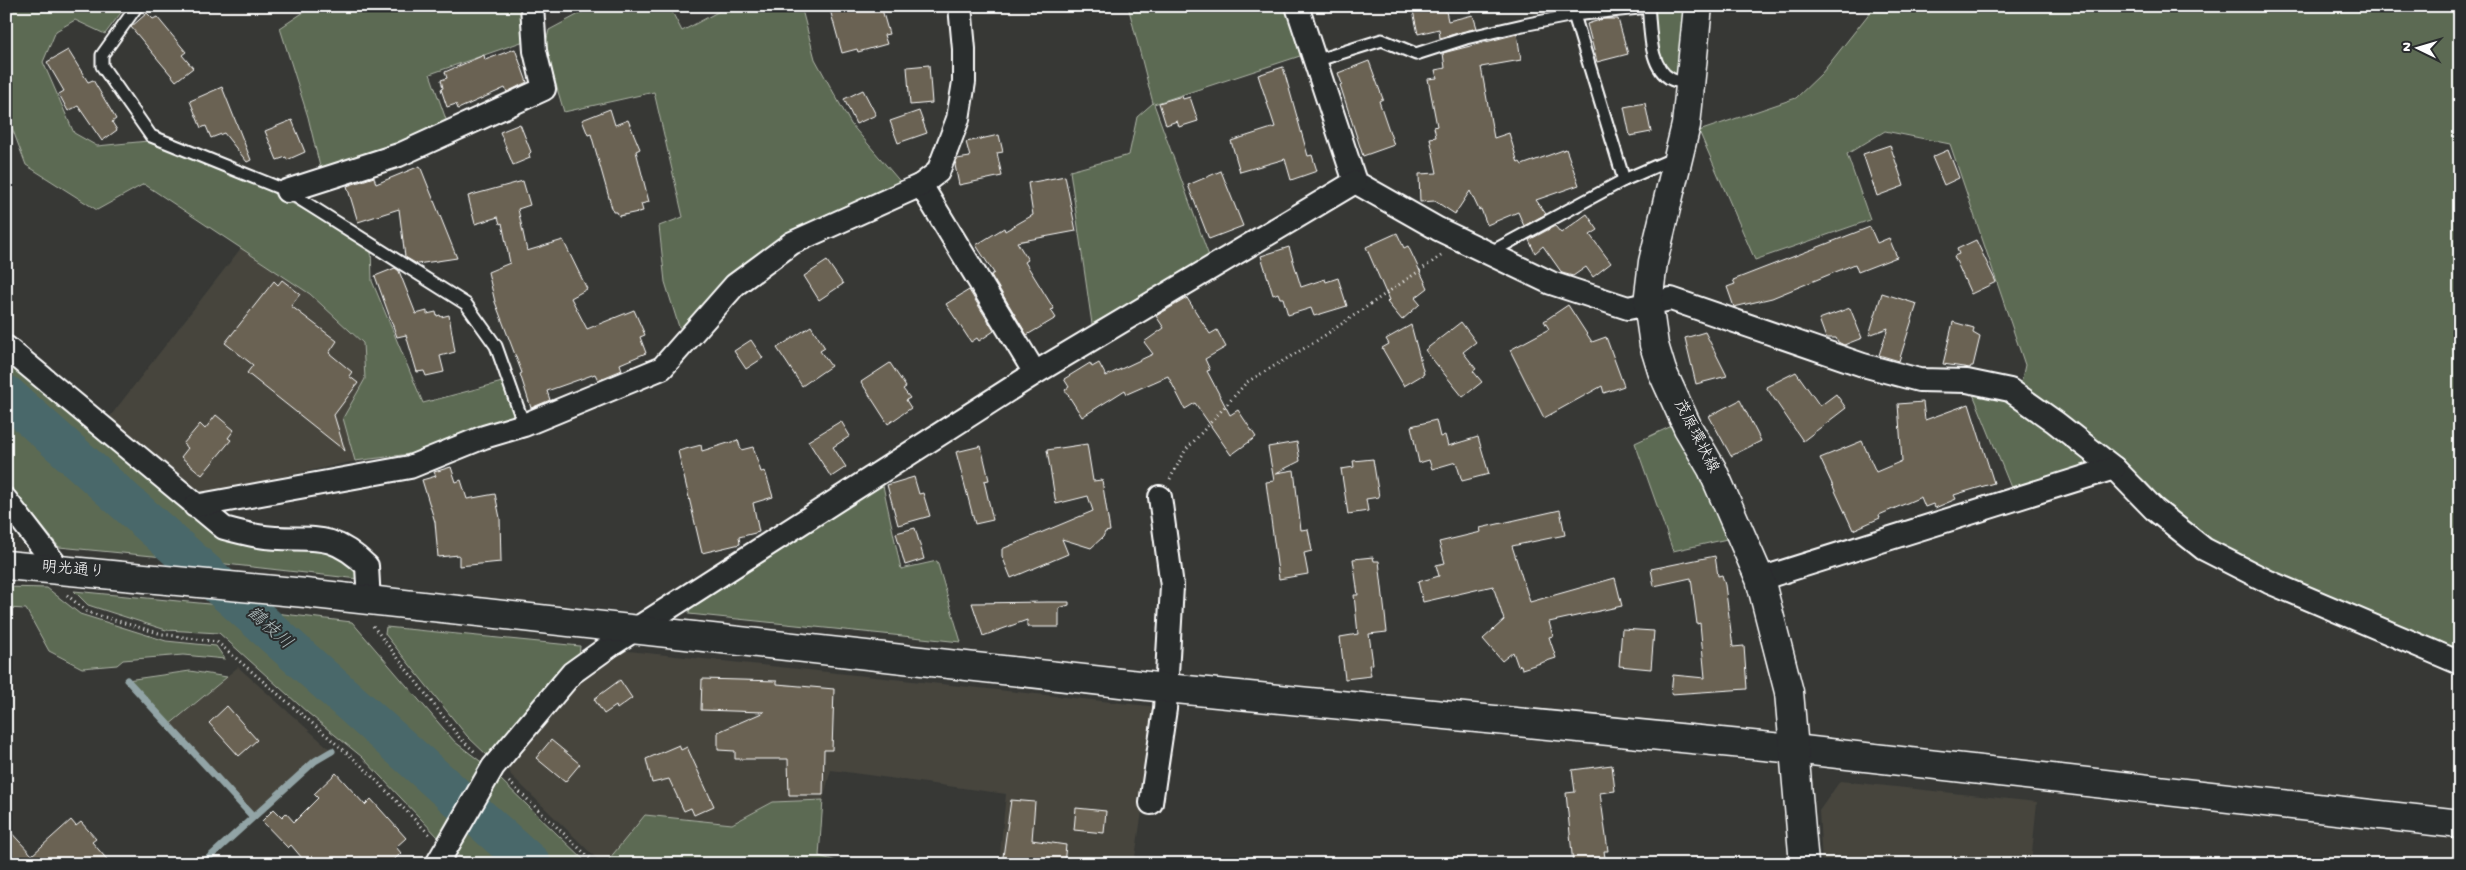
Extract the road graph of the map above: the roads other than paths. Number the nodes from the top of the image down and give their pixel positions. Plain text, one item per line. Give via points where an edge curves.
1 (137, 6) edge
2 (532, 6) edge
3 (960, 6) edge
4 (1297, 6) edge
5 (1698, 6) edge
6 (1648, 7) edge
7 (1574, 15) junction
8 (1315, 62) junction
9 (1690, 84) junction
10 (1678, 157) junction
11 (1624, 180) junction
12 (1355, 182) junction
13 (921, 185) junction
14 (287, 191) junction
15 (1489, 253) junction
16 (1648, 303) junction
17 (6, 347) edge
18 (1035, 373) junction
19 (524, 424) junction
20 (2114, 468) junction
21 (1160, 497) road end
22 (6, 500) edge
23 (195, 506) junction
24 (6, 565) edge
25 (60, 578) junction
26 (1760, 579) junction
27 (371, 613) junction
28 (635, 630) junction
29 (2460, 663) edge
30 (1166, 688) junction
31 (1794, 749) junction
32 (1151, 803) dead end
33 (2460, 824) edge
34 (438, 851) edge
35 (1804, 864) edge

1 - 14 lane via 102,55 102,66 152,136
2 - 14 street via 535,51 544,89 400,155
3 - 13 street via 964,82 958,119 938,172
4 - 8 street
5 - 9 street, 茂原環状線
6 - 7 lane
6 - 9 lane via 1658,67 1671,79
7 - 8 lane via 1466,38 1416,54 1382,40
7 - 11 lane
8 - 12 street
9 - 10 street, 茂原環状線 via 1686,125
10 - 11 lane
10 - 16 street, 茂原環状線 via 1653,262
11 - 15 lane
12 - 15 street
12 - 18 street
13 - 18 street
13 - 19 street via 792,244 735,284 662,368
14 - 19 lane via 466,304 496,346
15 - 16 street via 1551,283 1628,308
16 - 20 street via 1672,299 1863,366 1919,380 1967,381 2010,390
16 - 26 street, 茂原環状線 via 1654,345 1662,371 1688,428 1712,469
17 - 23 street
18 - 28 street
19 - 23 street via 410,467
20 - 26 street
20 - 29 street via 2154,508 2204,549 2269,582
21 - 30 street via 1172,586
22 - 25 street
23 - 27 street via 224,528 259,536 327,539 352,551 367,566
24 - 25 street, 明光通り
25 - 27 street, 明光通り via 139,577 305,593
26 - 31 street, 茂原環状線 via 1789,692
27 - 28 street, 明光通り
28 - 30 street, 明光通り
28 - 34 street via 572,673 493,766
30 - 31 street, 明光通り
30 - 32 street
31 - 33 street, 明光通り
31 - 35 street, 茂原環状線

